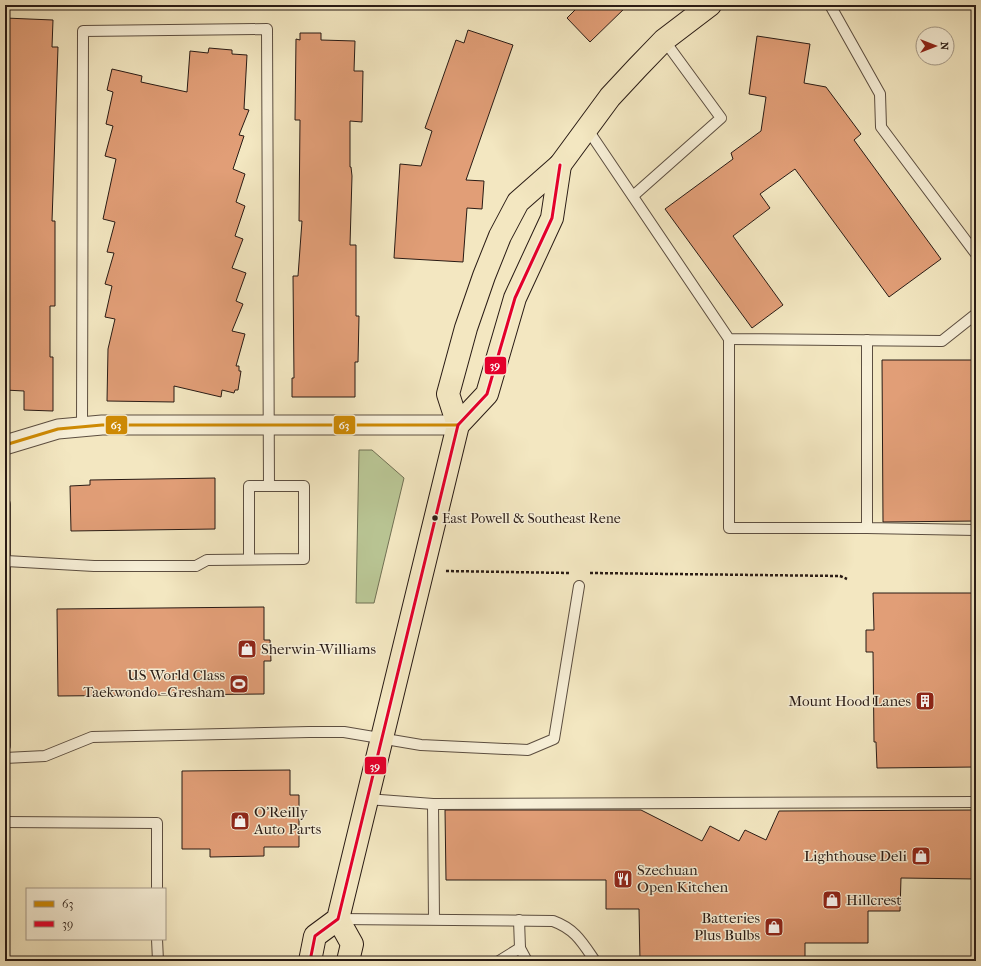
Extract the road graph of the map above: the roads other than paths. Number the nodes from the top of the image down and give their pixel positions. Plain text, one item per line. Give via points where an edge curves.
1 (710, 5) edge
2 (830, 5) edge
3 (664, 40) junction
4 (586, 127) junction
5 (560, 165) junction
6 (633, 196) junction
7 (976, 254) edge
8 (976, 314) edge
9 (729, 339) junction
10 (867, 340) junction
11 (269, 424) junction
12 (458, 425) junction
13 (82, 426) junction
14 (5, 445) edge
15 (269, 486) junction
16 (5, 504) edge
17 (867, 528) junction
18 (976, 530) edge
19 (249, 559) junction
20 (6, 561) junction
21 (579, 586) dead end
22 (382, 739) junction
23 (5, 746) edge
24 (5, 758) edge
25 (367, 799) junction
26 (976, 802) edge
27 (433, 804) junction
28 (5, 822) edge
29 (157, 888) edge
30 (338, 919) junction
31 (434, 920) junction
32 (519, 920) junction
33 (158, 940) edge
34 (520, 948) junction
35 (158, 961) edge
36 (310, 961) edge
37 (348, 961) edge
38 (498, 961) edge
39 (527, 961) edge
40 (595, 961) edge

1 - 3 main road
2 - 7 lane via 880,94 881,127
3 - 4 main road via 610,97
3 - 6 lane via 721,118
4 - 5 main road
4 - 6 lane
5 - 12 main road via 552,218 515,298 487,394
5 - 12 main road via 518,202 500,236 484,276 466,328 448,394
6 - 9 lane
8 - 10 lane via 942,341
9 - 10 lane
9 - 17 lane via 729,528
10 - 17 lane
11 - 12 street
11 - 13 street
11 - 13 lane via 267,29 83,31
11 - 15 lane
12 - 22 main road
13 - 14 street via 58,429
15 - 19 lane via 249,486
15 - 19 lane via 304,486 304,559
16 - 20 lane
17 - 18 lane
19 - 20 lane via 207,560 196,566 94,566
20 - 23 lane
21 - 22 lane via 554,739 528,750 421,745
22 - 24 lane via 344,732 92,737 45,756
22 - 25 main road
25 - 27 lane
25 - 30 main road
26 - 27 lane
27 - 31 lane
28 - 29 lane via 157,823
30 - 31 lane
30 - 36 main road via 315,936
30 - 37 main road via 352,944
31 - 32 lane
32 - 34 lane
32 - 40 lane via 553,921 567,926 580,938
33 - 35 lane
34 - 38 lane
34 - 39 lane

